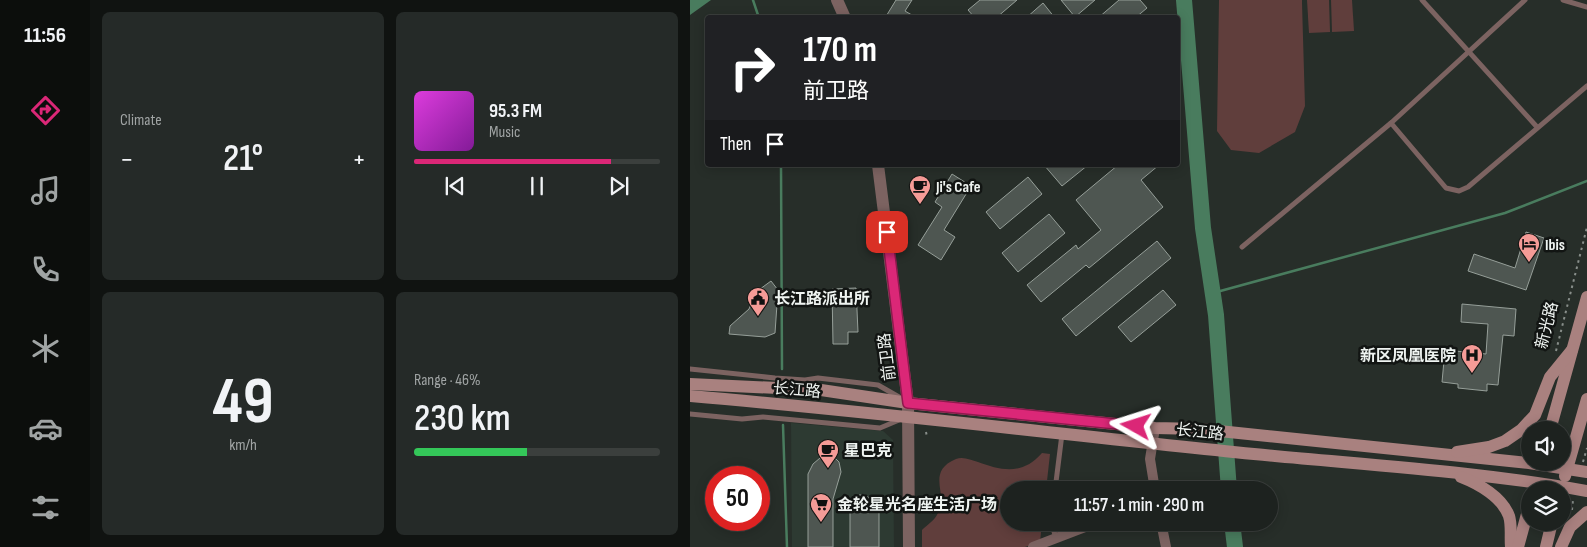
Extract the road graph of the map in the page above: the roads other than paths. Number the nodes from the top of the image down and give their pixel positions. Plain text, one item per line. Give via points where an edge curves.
1 (837, 0) edge
2 (1422, 0) edge
3 (1525, 0) edge
4 (1564, 0) edge
5 (1587, 7) edge
6 (844, 15) edge
7 (1468, 52) junction
8 (1587, 86) edge
9 (1391, 123) junction
10 (1537, 127) junction
11 (878, 167) edge
12 (1242, 246) dead end
13 (1587, 297) edge
14 (1572, 350) junction
15 (690, 369) edge
16 (690, 384) edge
17 (690, 396) edge
18 (1587, 399) edge
19 (908, 403) junction
20 (690, 414) edge
21 (908, 416) junction
22 (1552, 421) edge
23 (1155, 428) junction
24 (1062, 434) junction
25 (1152, 443) junction
26 (1571, 454) edge
27 (1446, 455) junction
28 (1521, 462) edge
29 (1571, 469) edge
30 (1447, 472) junction
31 (1587, 472) edge
32 (1056, 481) edge
33 (1154, 481) edge
34 (1521, 484) edge
35 (1571, 489) edge
36 (1587, 491) edge
37 (1587, 512) edge
38 (1054, 531) edge
39 (1074, 531) edge
40 (1163, 531) edge
41 (1522, 531) edge
42 (1550, 531) edge
43 (1056, 538) junction
44 (909, 547) edge
45 (1033, 547) edge
46 (1166, 547) edge
47 (1511, 547) edge
48 (1518, 547) edge
49 (1546, 547) edge
50 (1561, 547) edge

1 - 6 street
2 - 7 lane
3 - 7 lane
4 - 5 lane
7 - 9 lane
7 - 10 lane
8 - 10 lane
9 - 10 lane via 1446,188 1459,191 1468,187
9 - 12 lane
11 - 19 street, 前卫路
13 - 14 main road, 新光路
14 - 22 main road, 新光路
14 - 27 main road via 1550,377 1535,415 1521,430 1489,447
15 - 19 lane via 878,385
16 - 19 main road, 长江路 via 820,390
17 - 21 main road, 长江路
18 - 26 main road
19 - 21 street, 前卫路
19 - 23 main road, 长江路
20 - 21 lane via 880,428
21 - 24 main road, 长江路
21 - 44 street, 前卫路
23 - 25 street
23 - 27 main road, 长江路 via 1200,429
24 - 25 main road, 长江路
24 - 32 lane
25 - 30 main road, 长江路
25 - 33 street via 1150,459
27 - 28 main road, 长江路
29 - 31 main road, 长江路
30 - 34 main road, 长江路
30 - 47 main road via 1477,485 1498,501 1509,516
35 - 36 main road, 长江路
37 - 50 main road via 1570,527
38 - 43 lane
39 - 43 street
40 - 46 street
41 - 48 main road
42 - 49 main road
43 - 45 street

